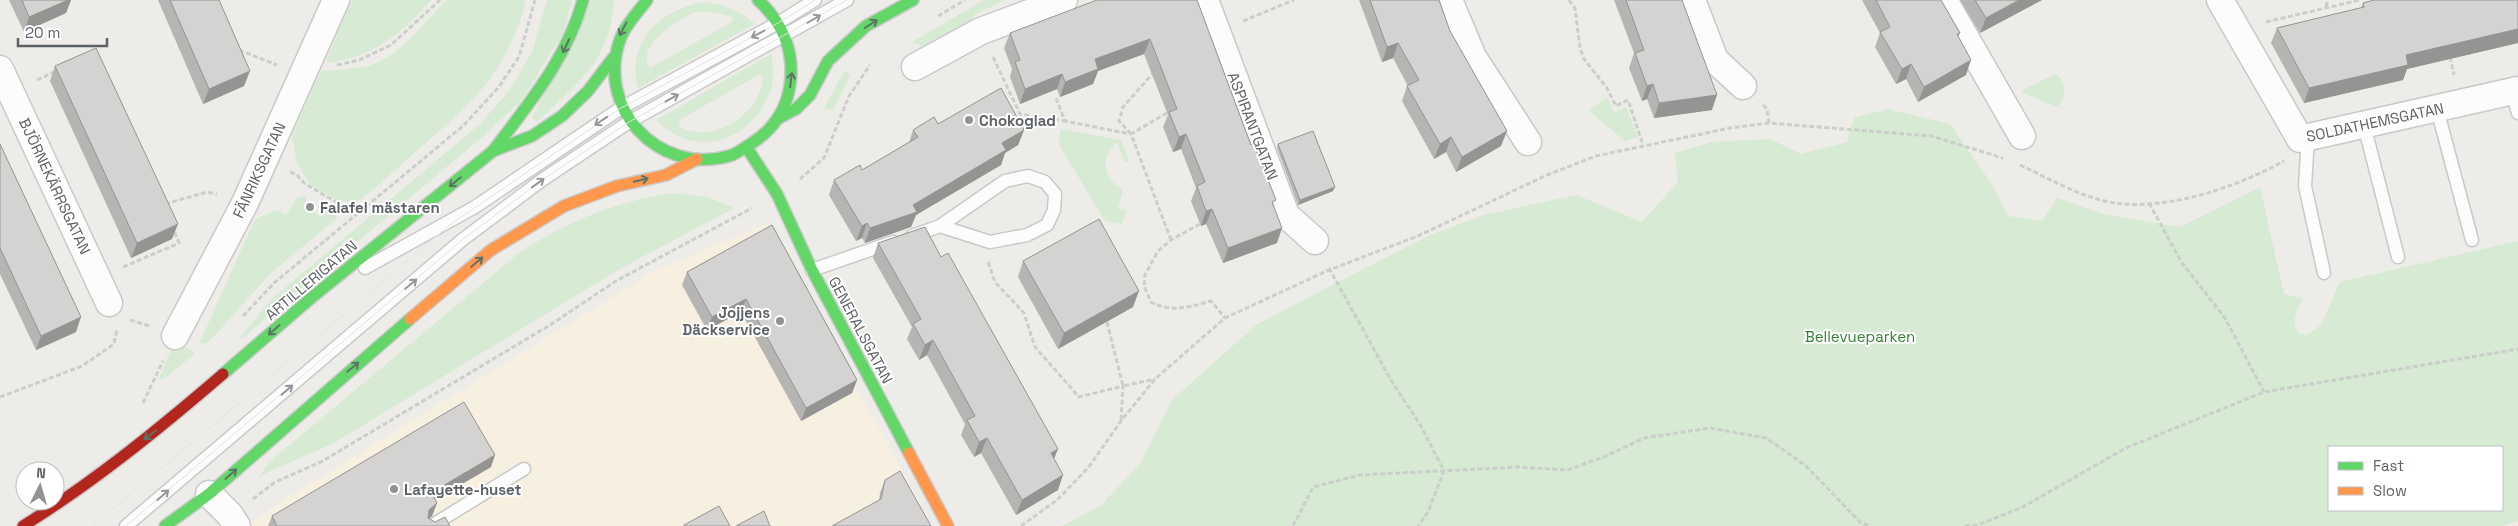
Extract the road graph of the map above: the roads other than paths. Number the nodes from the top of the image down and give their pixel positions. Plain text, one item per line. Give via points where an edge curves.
1 (336, 0) edge
2 (582, 0) edge
3 (632, 0) edge
4 (647, 0) edge
5 (758, 0) edge
6 (815, 0) edge
7 (847, 0) edge
8 (912, 0) edge
9 (1064, 0) edge
10 (1205, 0) edge
11 (1450, 0) edge
12 (1692, 0) edge
13 (1944, 0) edge
14 (2220, 0) edge
15 (634, 13) junction
16 (778, 23) junction
17 (785, 36) junction
18 (613, 58) junction
19 (915, 67) dead end
20 (0, 69) edge
21 (1743, 86) dead end
22 (2516, 98) edge
23 (621, 108) junction
24 (2436, 109) junction
25 (777, 119) junction
26 (629, 122) junction
27 (2364, 125) junction
28 (2022, 136) dead end
29 (2304, 138) junction
30 (1528, 142) dead end
31 (747, 148) junction
32 (493, 151) junction
33 (697, 159) junction
34 (940, 226) junction
35 (2472, 240) dead end
36 (1316, 241) dead end
37 (2398, 257) dead end
38 (812, 270) junction
39 (2324, 273) dead end
40 (311, 298) junction
41 (114, 310) road end
42 (165, 332) road end
43 (524, 469) dead end
44 (209, 494) junction
45 (233, 521) edge
46 (23, 526) edge
47 (126, 526) edge
48 (165, 526) edge
49 (431, 526) edge
50 (948, 526) edge

1 - 42 street, FÄNRIKSGATAN via 245,202
2 -> 32 main road via 565,49
3 - 15 main road
4 - 15 main road, ARTILLERIGATAN
5 - 16 main road, ARTILLERIGATAN
6 - 16 lane
17 -> 7 lane
25 -> 8 main road via 806,100 828,61 866,26
9 - 19 street via 981,32
10 - 36 street, ASPIRANTGATAN via 1286,215
11 - 30 street via 1473,57
12 - 21 street via 1715,60
13 - 28 street
14 - 29 street, SOLDATHEMSGATAN
15 -> 18 main road, ARTILLERIGATAN via 620,34
16 - 17 main road, ARTILLERIGATAN
16 -> 23 lane
25 -> 17 main road, ARTILLERIGATAN via 788,97 791,78 791,60
26 -> 17 lane
18 - 23 main road, ARTILLERIGATAN via 614,86
18 - 32 main road, ARTILLERIGATAN via 576,106 526,141
20 - 41 street, BJÖRNEKÄRRSGATAN
22 - 24 street, SOLDATHEMSGATAN
23 - 26 main road, ARTILLERIGATAN
23 -> 40 lane via 476,207
24 - 27 street, SOLDATHEMSGATAN
24 - 35 lane
25 - 31 main road, ARTILLERIGATAN
26 - 33 main road, ARTILLERIGATAN via 659,149
47 -> 26 lane via 462,240 542,180
27 - 29 street, SOLDATHEMSGATAN
27 - 37 lane
29 - 39 lane via 2305,186
31 - 33 main road, ARTILLERIGATAN via 723,158
31 - 38 main road, GENERALSGATAN via 777,194
32 -> 40 main road, ARTILLERIGATAN
44 -> 33 main road, ARTILLERIGATAN via 491,250 564,206 616,186 666,175
34 - 34 lane via 1005,181 1028,176 1045,182 1055,194 1054,210 1047,225 1027,235 990,242
34 - 38 lane
38 - 50 main road, GENERALSGATAN
40 -> 46 main road, ARTILLERIGATAN via 162,427
43 - 49 lane
44 - 45 street
44 - 48 main road, ARTILLERIGATAN

